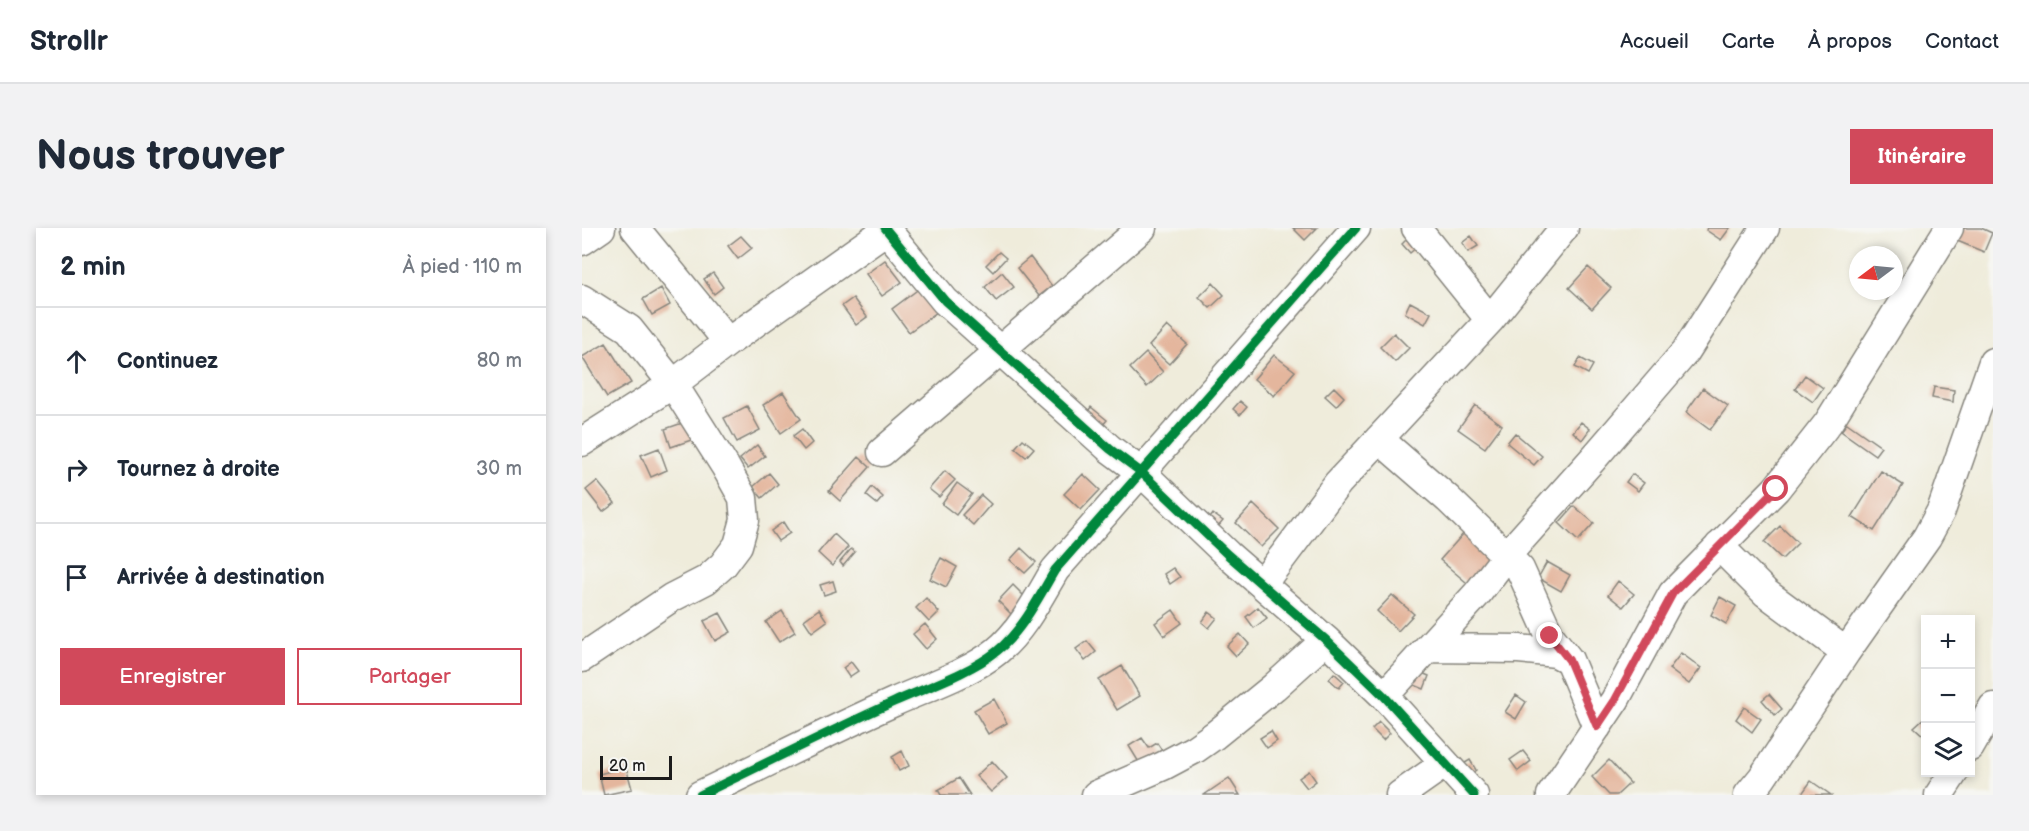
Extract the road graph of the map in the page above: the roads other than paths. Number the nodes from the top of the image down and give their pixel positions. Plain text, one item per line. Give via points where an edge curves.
1 (635, 228) edge
2 (1142, 228) edge
3 (1356, 228) edge
4 (1564, 228) edge
5 (1765, 228) edge
6 (1948, 228) edge
7 (887, 229) edge
8 (1420, 230) edge
9 (582, 300) edge
10 (1490, 320) junction
11 (728, 342) junction
12 (1000, 349) junction
13 (1993, 362) edge
14 (673, 384) junction
15 (1379, 439) junction
16 (582, 442) edge
17 (882, 452) dead end
18 (1141, 472) junction
19 (1719, 546) junction
20 (1507, 555) junction
21 (1263, 583) junction
22 (1326, 640) junction
23 (1429, 648) junction
24 (1846, 652) junction
25 (582, 658) edge
26 (1569, 660) junction
27 (1384, 696) junction
28 (1993, 707) edge
29 (1597, 727) junction
30 (1975, 740) edge
31 (1444, 764) junction
32 (1951, 777) edge
33 (700, 795) edge
34 (1096, 795) edge
35 (1400, 795) edge
36 (1474, 795) edge
37 (1551, 795) edge
38 (1748, 795) edge
39 (1939, 795) edge

1 - 11 street
2 - 12 street
3 - 18 street
4 - 10 street
5 - 20 street via 1686,351
6 - 19 street via 1828,423 1776,489
7 - 11 street
7 - 12 street via 945,301
8 - 10 street
9 - 14 street via 629,329
10 - 15 street
11 - 14 street
12 - 17 street
12 - 18 street via 1110,449
13 - 24 street via 1941,512
14 - 16 street
14 - 25 street via 743,498 745,520 738,545 723,566 706,580 671,598
15 - 20 street
15 - 21 street via 1338,483
18 - 21 street
18 - 33 street via 1055,570 1036,602 996,652
19 - 24 street via 1767,593
19 - 29 street via 1673,593
20 - 23 street
20 - 26 street via 1520,568 1550,636
21 - 22 street
22 - 27 street
22 - 34 street via 1201,744 1163,766
23 - 26 street via 1556,653
23 - 27 street
24 - 38 street
26 - 29 street
27 - 31 street
28 - 30 street
29 - 37 street
31 - 35 street
31 - 36 street
32 - 39 street

